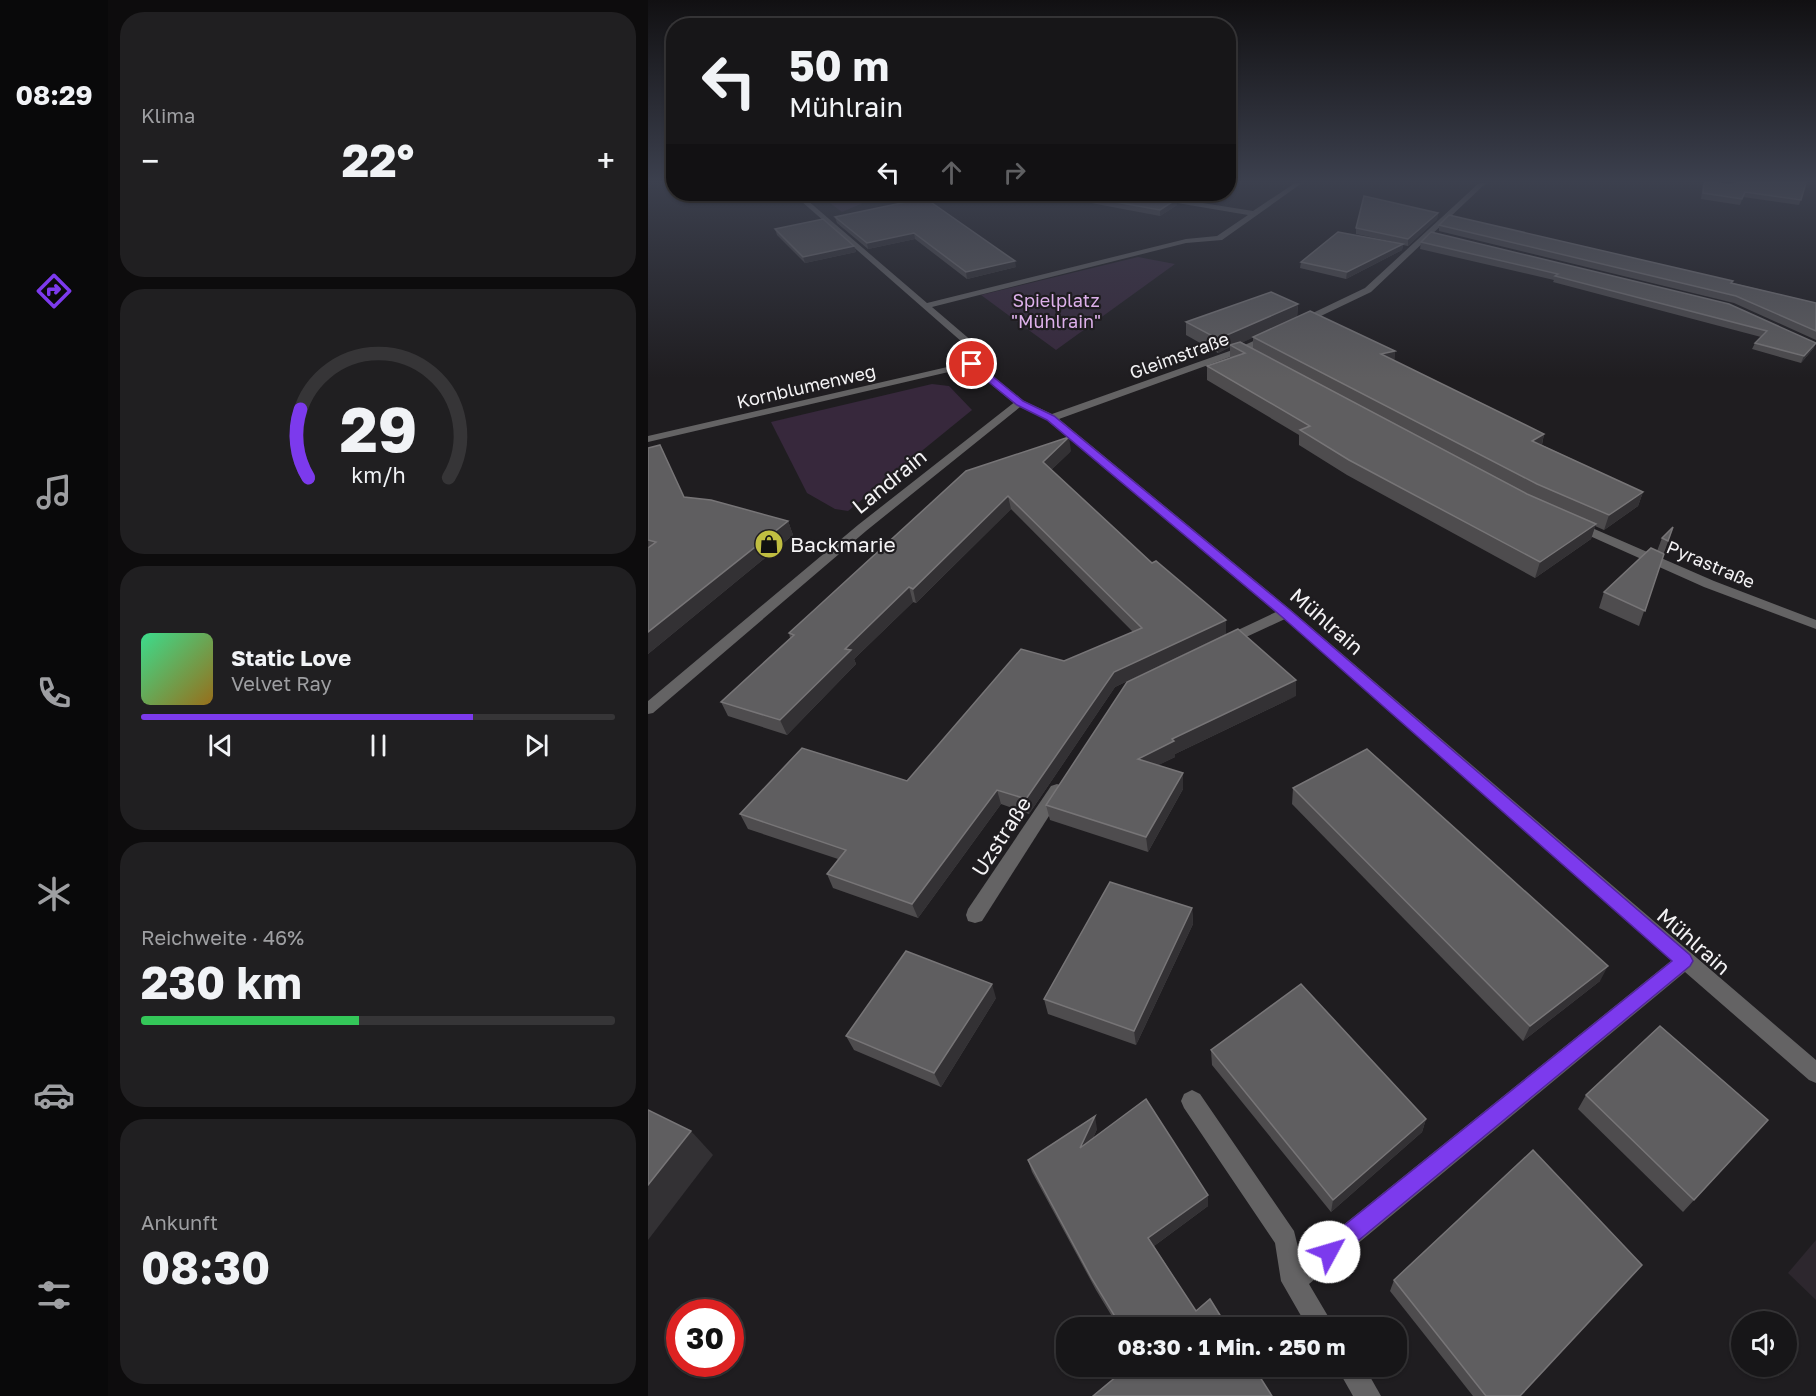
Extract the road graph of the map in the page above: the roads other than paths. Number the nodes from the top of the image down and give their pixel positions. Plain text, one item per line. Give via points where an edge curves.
1 (860, 248) edge
2 (1157, 248) edge
3 (1415, 248) edge
4 (928, 305) junction
5 (1291, 327) edge
6 (1280, 332) edge
7 (972, 364) junction
8 (1020, 403) junction
9 (1051, 418) junction
10 (648, 439) edge
11 (1560, 518) edge
12 (1286, 613) junction
13 (1816, 625) edge
14 (1214, 647) edge
15 (648, 710) edge
16 (1064, 779) edge
17 (975, 915) dead end
18 (1684, 961) junction
19 (1816, 1073) edge
20 (1192, 1101) dead end
21 (1293, 1281) junction
22 (1316, 1317) edge
23 (1356, 1377) edge
24 (1368, 1396) edge

1 - 4 street
2 - 4 street
3 - 5 street via 1368,290
4 - 7 street via 984,356
6 - 9 street, Gleimstraße via 1246,353
7 - 8 street, Mühlrain
7 - 10 street, Kornblumenweg
8 - 9 street, Mühlrain
8 - 15 street, Landrain via 862,528
9 - 12 street, Mühlrain
11 - 13 street, Pyrastraße via 1709,584
12 - 14 street
12 - 18 street, Mühlrain
16 - 17 street, Uzstraße
18 - 19 street, Mühlrain
18 - 21 street
20 - 21 street via 1286,1239
21 - 22 street
23 - 24 street

